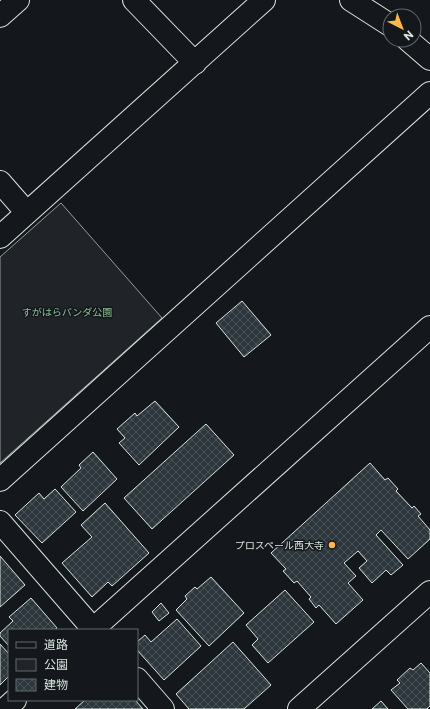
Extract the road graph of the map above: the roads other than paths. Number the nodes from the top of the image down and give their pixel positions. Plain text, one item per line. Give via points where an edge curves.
1 (18, 0) edge
2 (134, 0) edge
3 (264, 0) edge
4 (351, 0) edge
5 (0, 16) edge
6 (382, 20) edge
7 (417, 48) edge
8 (430, 59) edge
9 (195, 63) junction
10 (430, 93) edge
11 (0, 182) edge
12 (27, 213) junction
13 (0, 237) edge
14 (430, 327) edge
15 (0, 480) edge
16 (0, 522) edge
17 (430, 592) edge
18 (92, 629) edge
19 (94, 629) edge
20 (138, 680) edge
21 (14, 701) edge
22 (6, 709) edge
23 (163, 709) edge
24 (299, 709) edge

1 - 5 street
2 - 9 street
3 - 9 street
4 - 6 street
7 - 8 street
9 - 12 street
10 - 15 street
11 - 12 street
12 - 13 street
14 - 19 street
16 - 18 street
17 - 24 street
20 - 23 street
21 - 22 street

